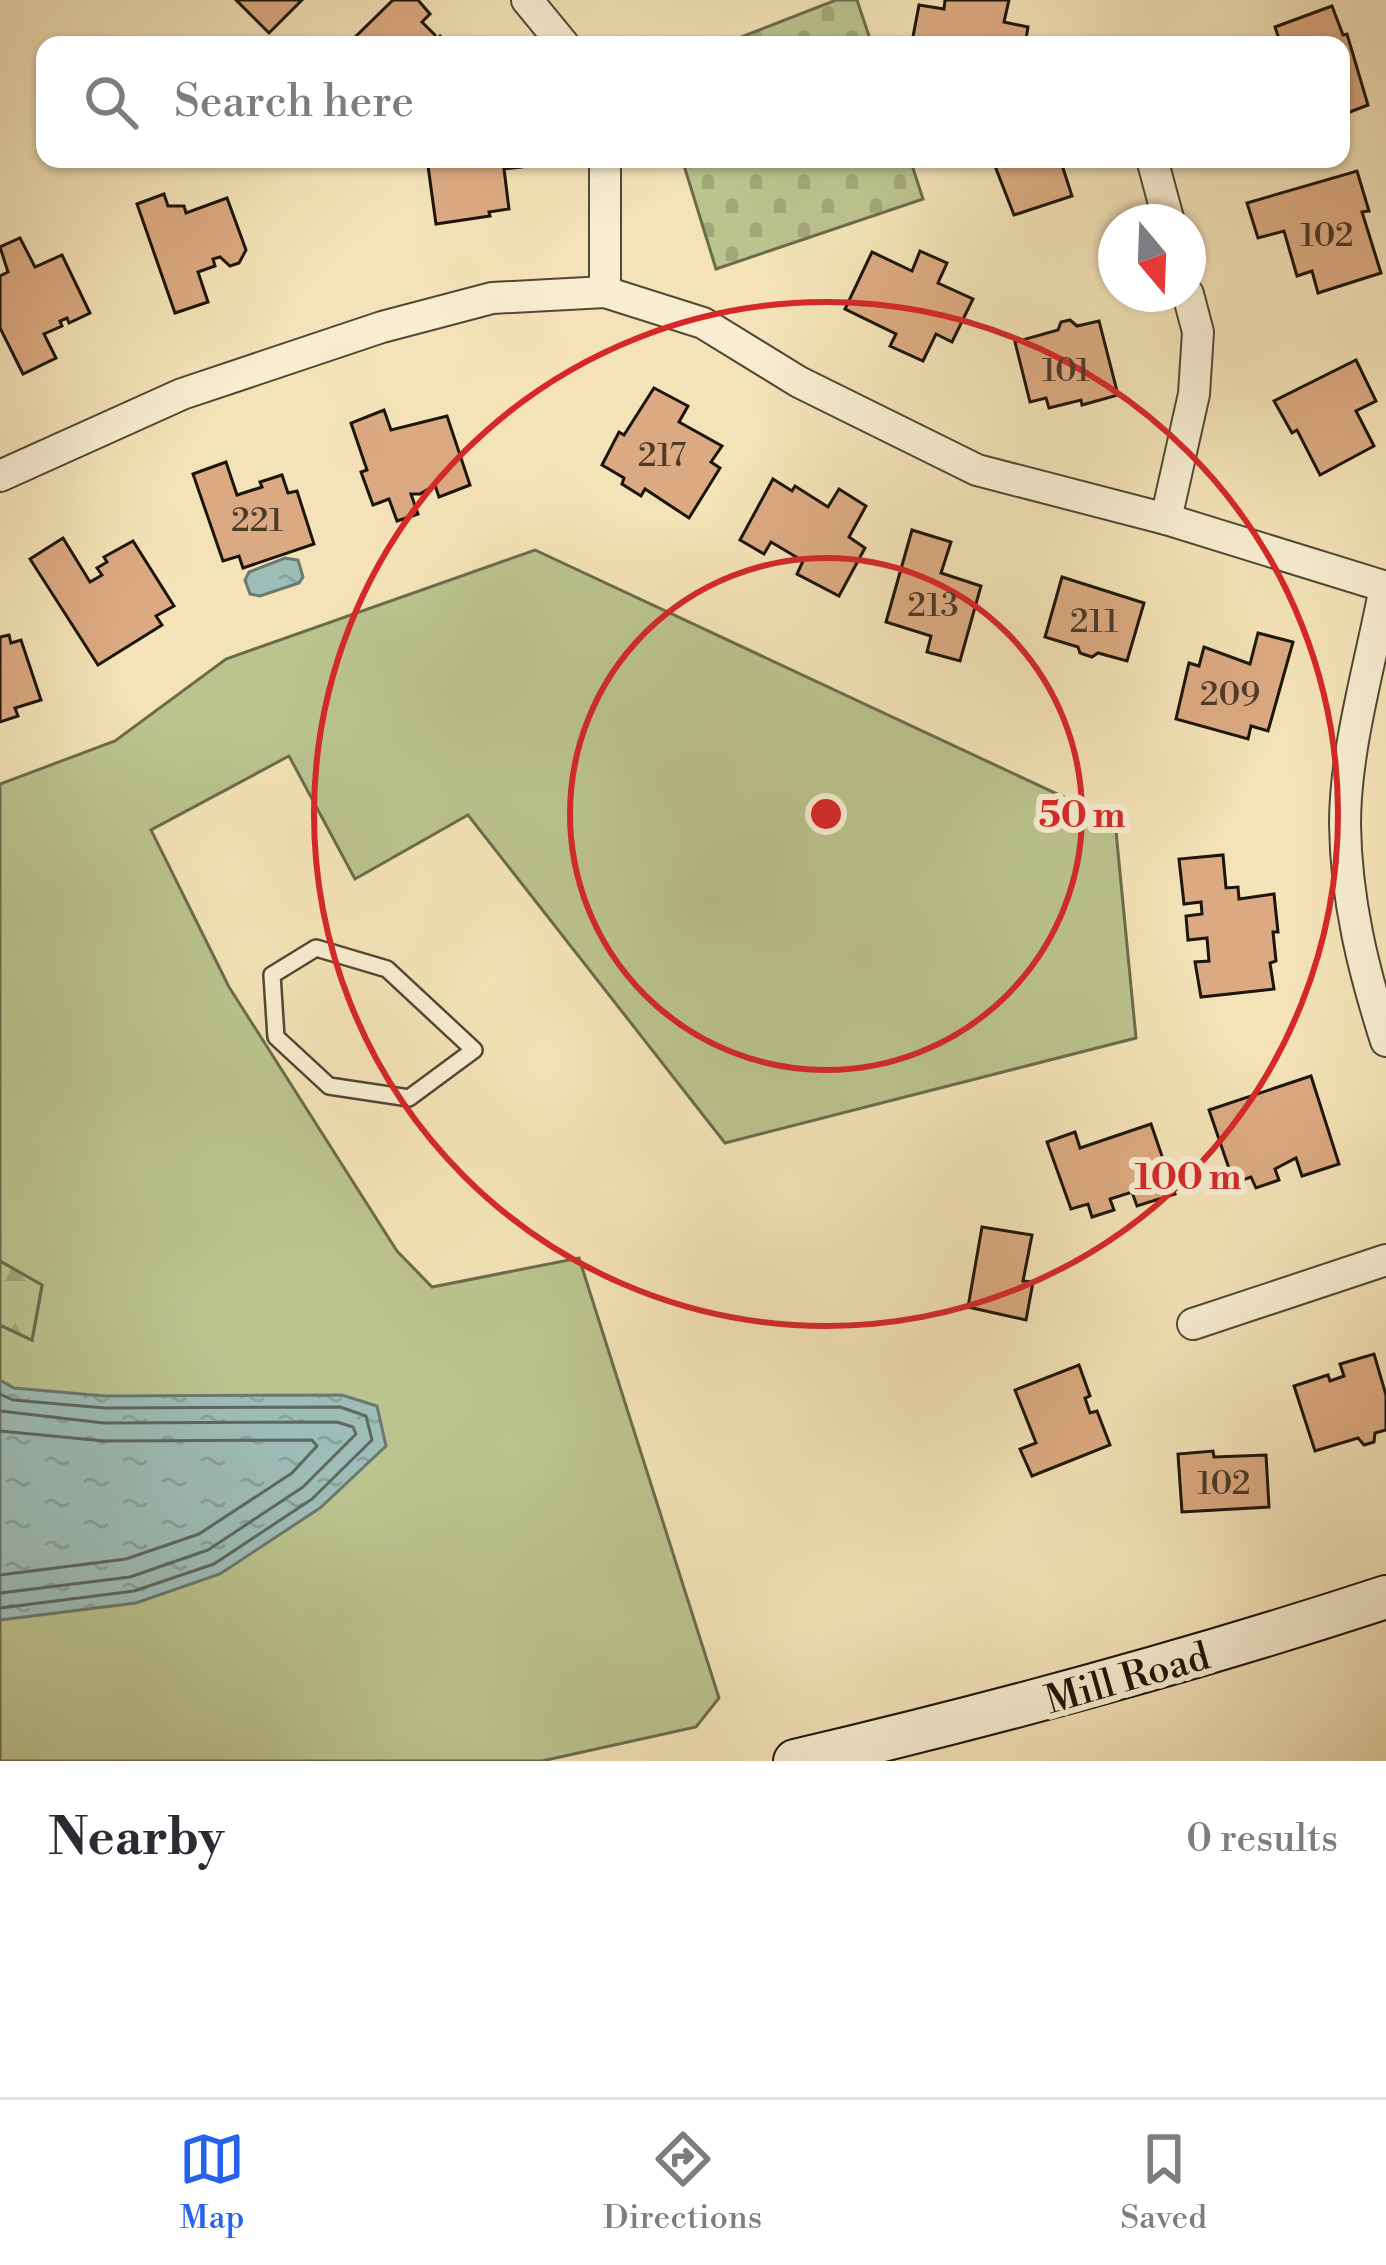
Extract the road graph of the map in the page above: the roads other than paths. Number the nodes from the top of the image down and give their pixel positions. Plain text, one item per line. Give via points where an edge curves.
1 (527, 0) edge
2 (557, 36) edge
3 (605, 168) edge
4 (1154, 168) edge
5 (1164, 204) edge
6 (605, 292) junction
7 (1193, 312) edge
8 (0, 476) edge
9 (1166, 520) junction
10 (1386, 587) edge
11 (387, 968) joint
12 (1386, 1041) edge
13 (1386, 1260) edge
14 (1193, 1324) dead end
15 (1386, 1597) edge
16 (920, 1747) edge
17 (812, 1759) edge

1 - 2 street
3 - 6 street
4 - 5 street
6 - 8 street via 492,298 382,327 182,394
6 - 9 street via 703,323 799,382 977,470
7 - 9 street via 1194,394
9 - 10 street
10 - 12 street via 1345,820 1354,929
11 - 11 lane via 474,1050 409,1098 329,1086 276,1037 272,975 316,948
13 - 14 street
15 - 16 street, Mill Road via 1008,1711
16 - 17 street, Mill Road

